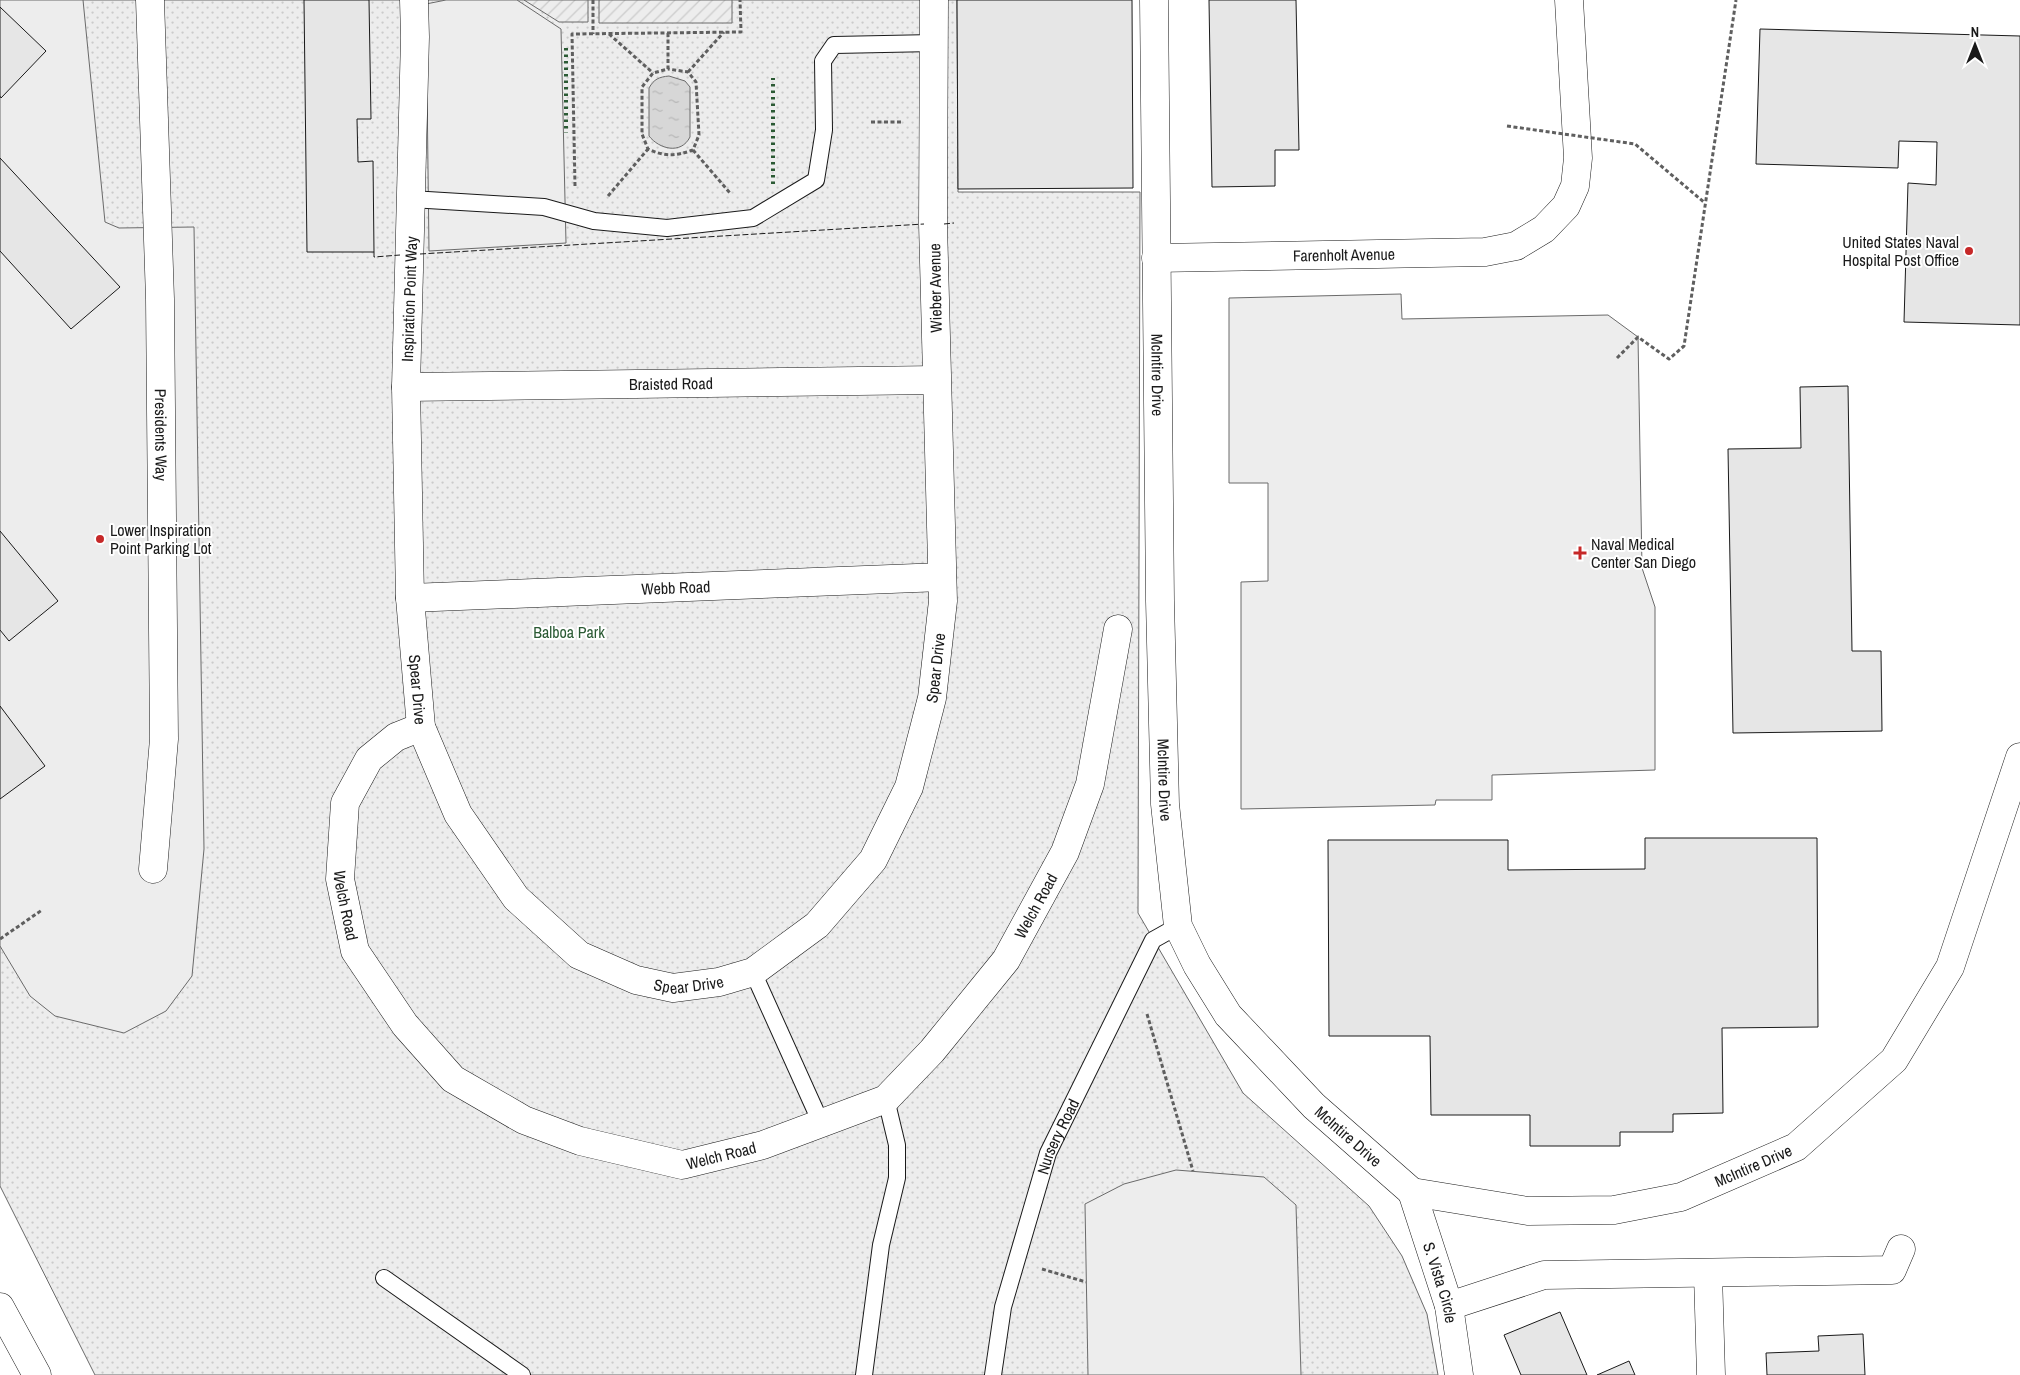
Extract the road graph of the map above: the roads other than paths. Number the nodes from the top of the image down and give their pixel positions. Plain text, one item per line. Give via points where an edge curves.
1 (150, 0) edge
2 (414, 0) edge
3 (934, 0) edge
4 (1154, 0) edge
5 (1569, 0) edge
6 (934, 43) junction
7 (412, 200) junction
8 (1156, 258) junction
9 (936, 380) junction
10 (406, 387) junction
11 (942, 577) junction
12 (410, 598) junction
13 (1118, 629) dead end
14 (422, 727) junction
15 (2020, 757) edge
16 (153, 869) dead end
17 (1178, 926) junction
18 (753, 972) junction
19 (886, 1099) junction
20 (821, 1123) junction
21 (1412, 1192) junction
22 (1901, 1248) dead end
23 (1708, 1274) junction
24 (384, 1278) dead end
25 (1450, 1306) junction
26 (0, 1307) edge
27 (37, 1375) edge
28 (522, 1375) edge
29 (864, 1375) edge
30 (993, 1375) edge
31 (1459, 1375) edge
32 (1710, 1375) edge

1 - 16 main road, Presidents Way via 160,299 164,738
2 - 7 main road, Inspiration Point Way
3 - 6 main road, Wieber Avenue
4 - 8 main road
5 - 8 main road, Farenholt Avenue via 1578,158 1575,186 1566,206 1544,229 1516,246 1485,252
6 - 7 lane via 834,46 823,61 824,130 816,180 753,218 667,228 588,220 544,207
6 - 9 main road, Wieber Avenue
7 - 10 main road, Inspiration Point Way
8 - 17 main road, McIntire Drive via 1165,804
9 - 10 main road, Braisted Road
9 - 11 main road, Wieber Avenue
10 - 12 main road, Inspiration Point Way
11 - 12 main road, Webb Road
11 - 18 main road, Spear Drive via 932,698 909,787 873,860 817,925
12 - 14 main road, Spear Drive
13 - 19 main road, Welch Road via 1090,784 1065,852 1006,960 932,1051
14 - 18 main road, Spear Drive via 458,814 516,898 579,955 636,980 673,988 719,982
14 - 20 main road, Welch Road via 396,737 369,759 345,803 340,879 355,951 405,1025 453,1078 524,1120 580,1141 682,1165 763,1145
15 - 21 main road, McIntire Drive via 1950,967 1894,1060 1796,1147 1681,1197 1614,1210 1528,1211
17 - 21 main road, McIntire Drive via 1197,965 1228,1015 1314,1106
17 - 30 lane, Nursery Road via 1153,940 1048,1153 1003,1307
18 - 20 lane
19 - 20 main road, Welch Road
19 - 29 lane via 897,1144 897,1178 881,1245
21 - 25 main road, S. Vista Circle
22 - 23 main road via 1892,1270
23 - 25 main road via 1544,1275
23 - 32 main road
24 - 28 lane
25 - 31 main road, S. Vista Circle
26 - 27 main road

